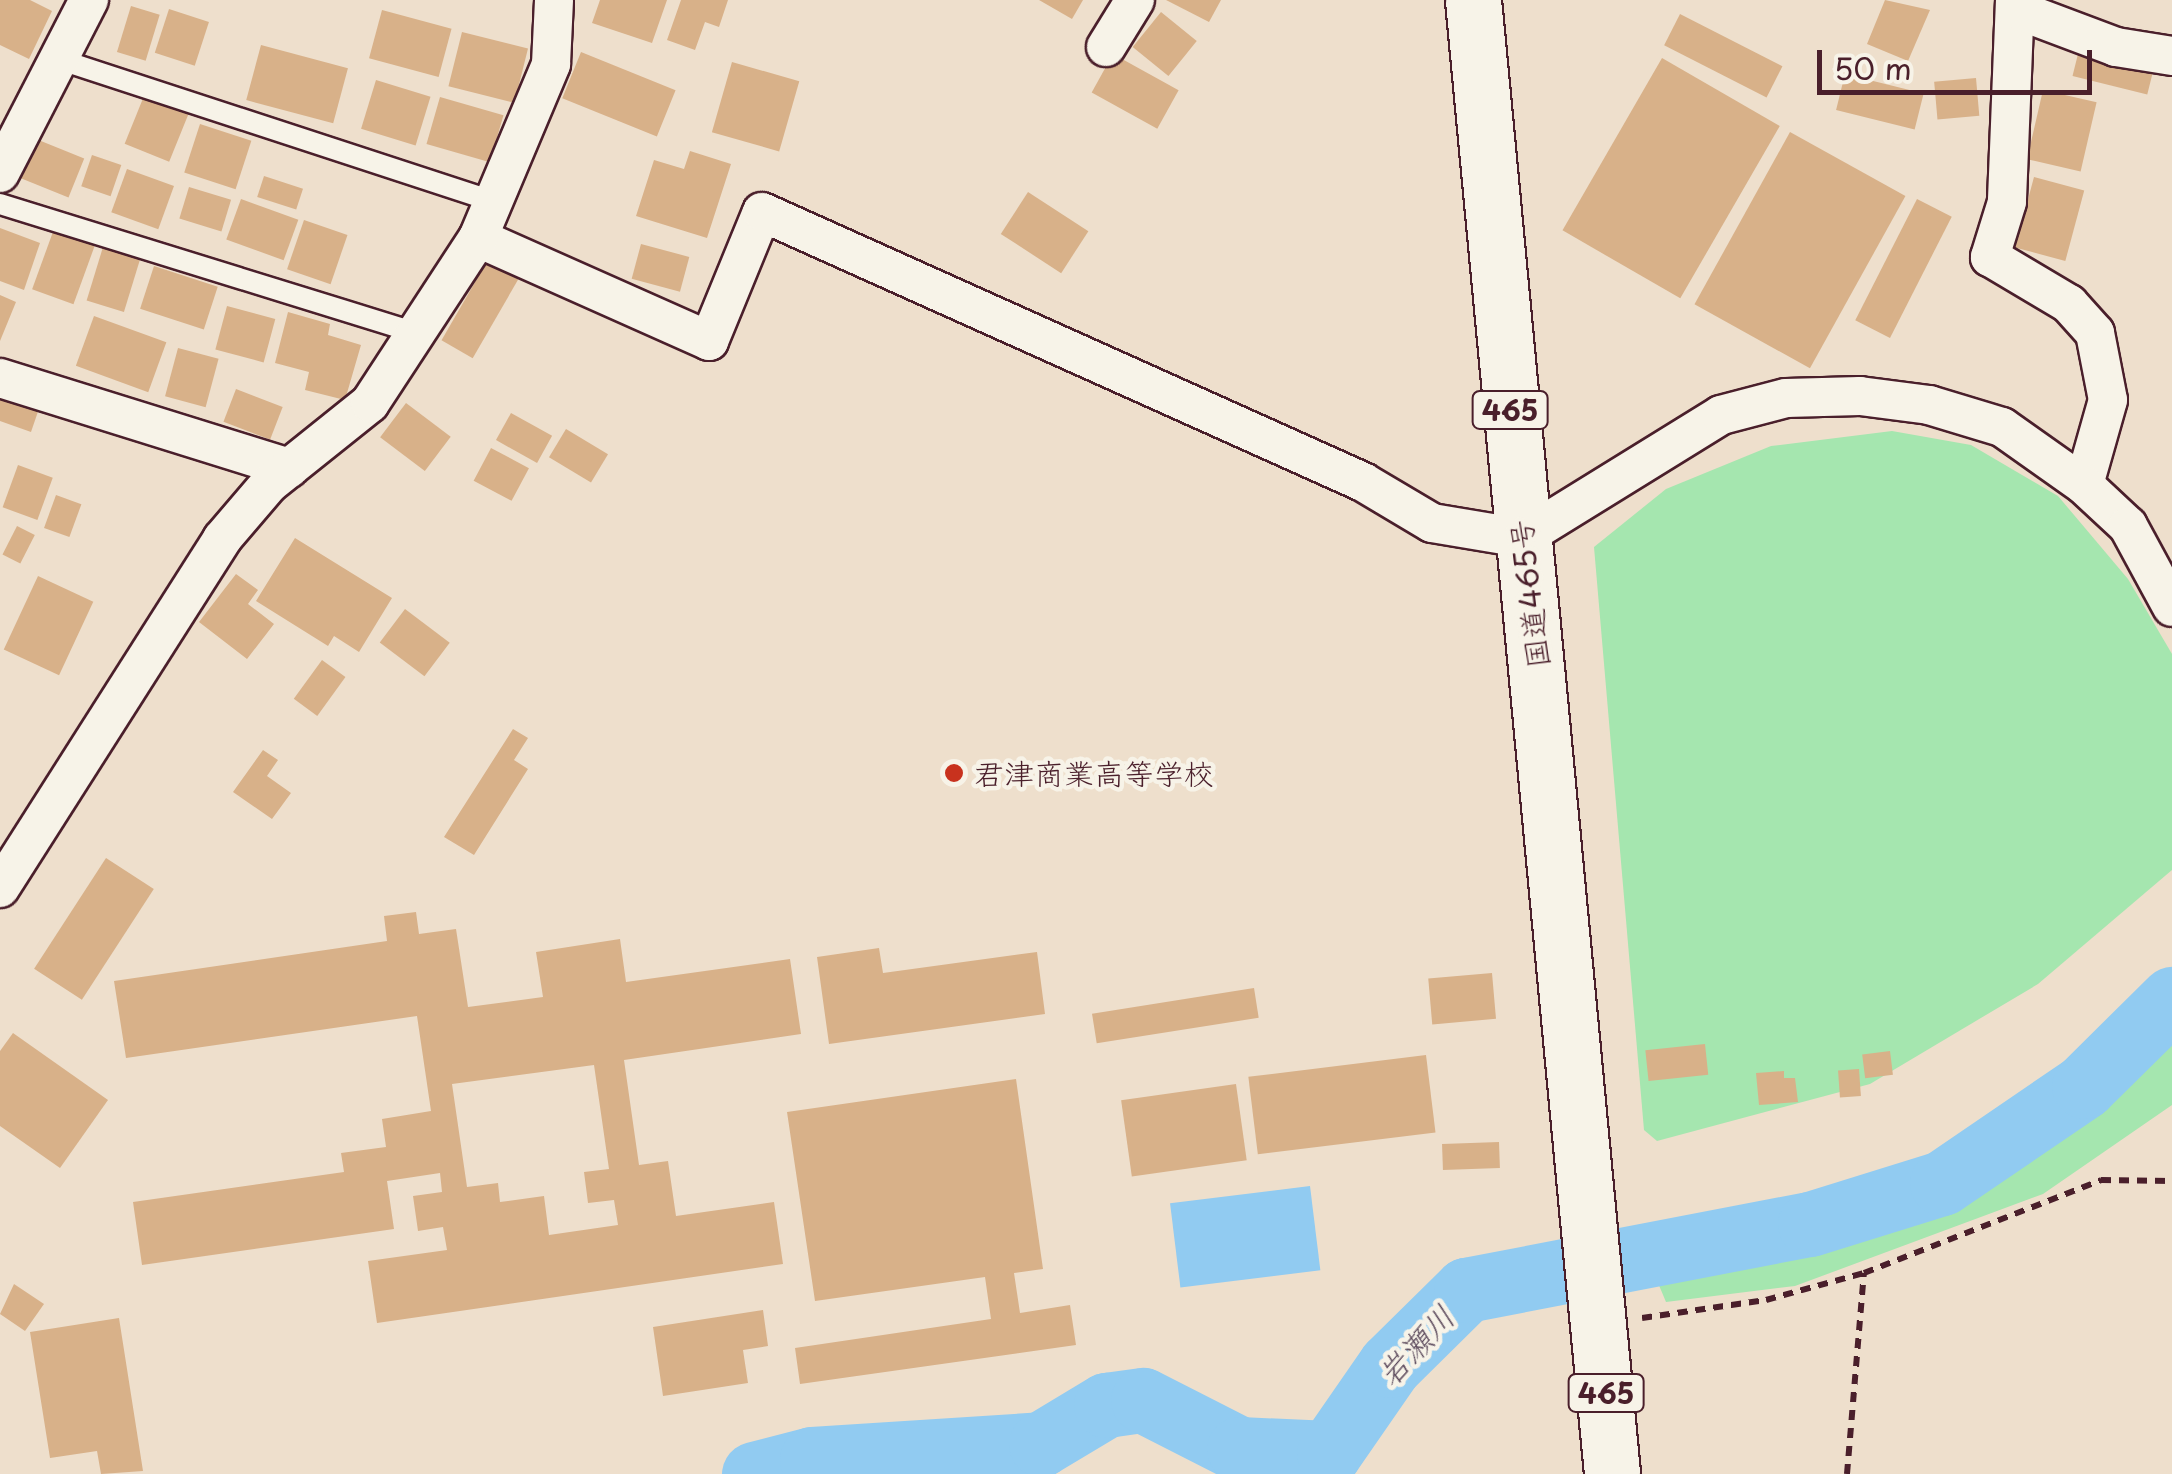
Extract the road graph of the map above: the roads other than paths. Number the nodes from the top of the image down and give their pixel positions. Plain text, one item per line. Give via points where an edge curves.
1 (89, 0) edge
2 (554, 0) edge
3 (1135, 0) edge
4 (1473, 0) edge
5 (2015, 4) edge
6 (1106, 47) dead end
7 (2172, 56) edge
8 (58, 59) junction
9 (0, 173) edge
10 (495, 202) junction
11 (0, 204) edge
12 (478, 238) junction
13 (417, 333) junction
14 (0, 378) edge
15 (289, 468) junction
16 (2084, 486) junction
17 (1522, 538) junction
18 (2172, 607) edge
19 (0, 888) edge
20 (1612, 1474) edge

1 - 8 street
2 - 10 street via 551,64
3 - 6 street
4 - 17 highway, 国道465号 / 465
5 - 7 street via 2116,47
5 - 16 street via 2007,202 1990,258 2069,304 2095,333 2108,400
8 - 9 street
8 - 10 lane
10 - 12 street
11 - 13 lane
12 - 13 street
12 - 17 street via 709,341 762,212 1363,482 1432,523
13 - 15 street via 370,403
14 - 15 street
15 - 19 street via 222,539 170,613
16 - 17 street via 2002,427 1929,405 1860,396 1786,398 1721,415
16 - 18 street via 2128,526
17 - 20 highway, 国道465号 / 465 via 1591,1188

